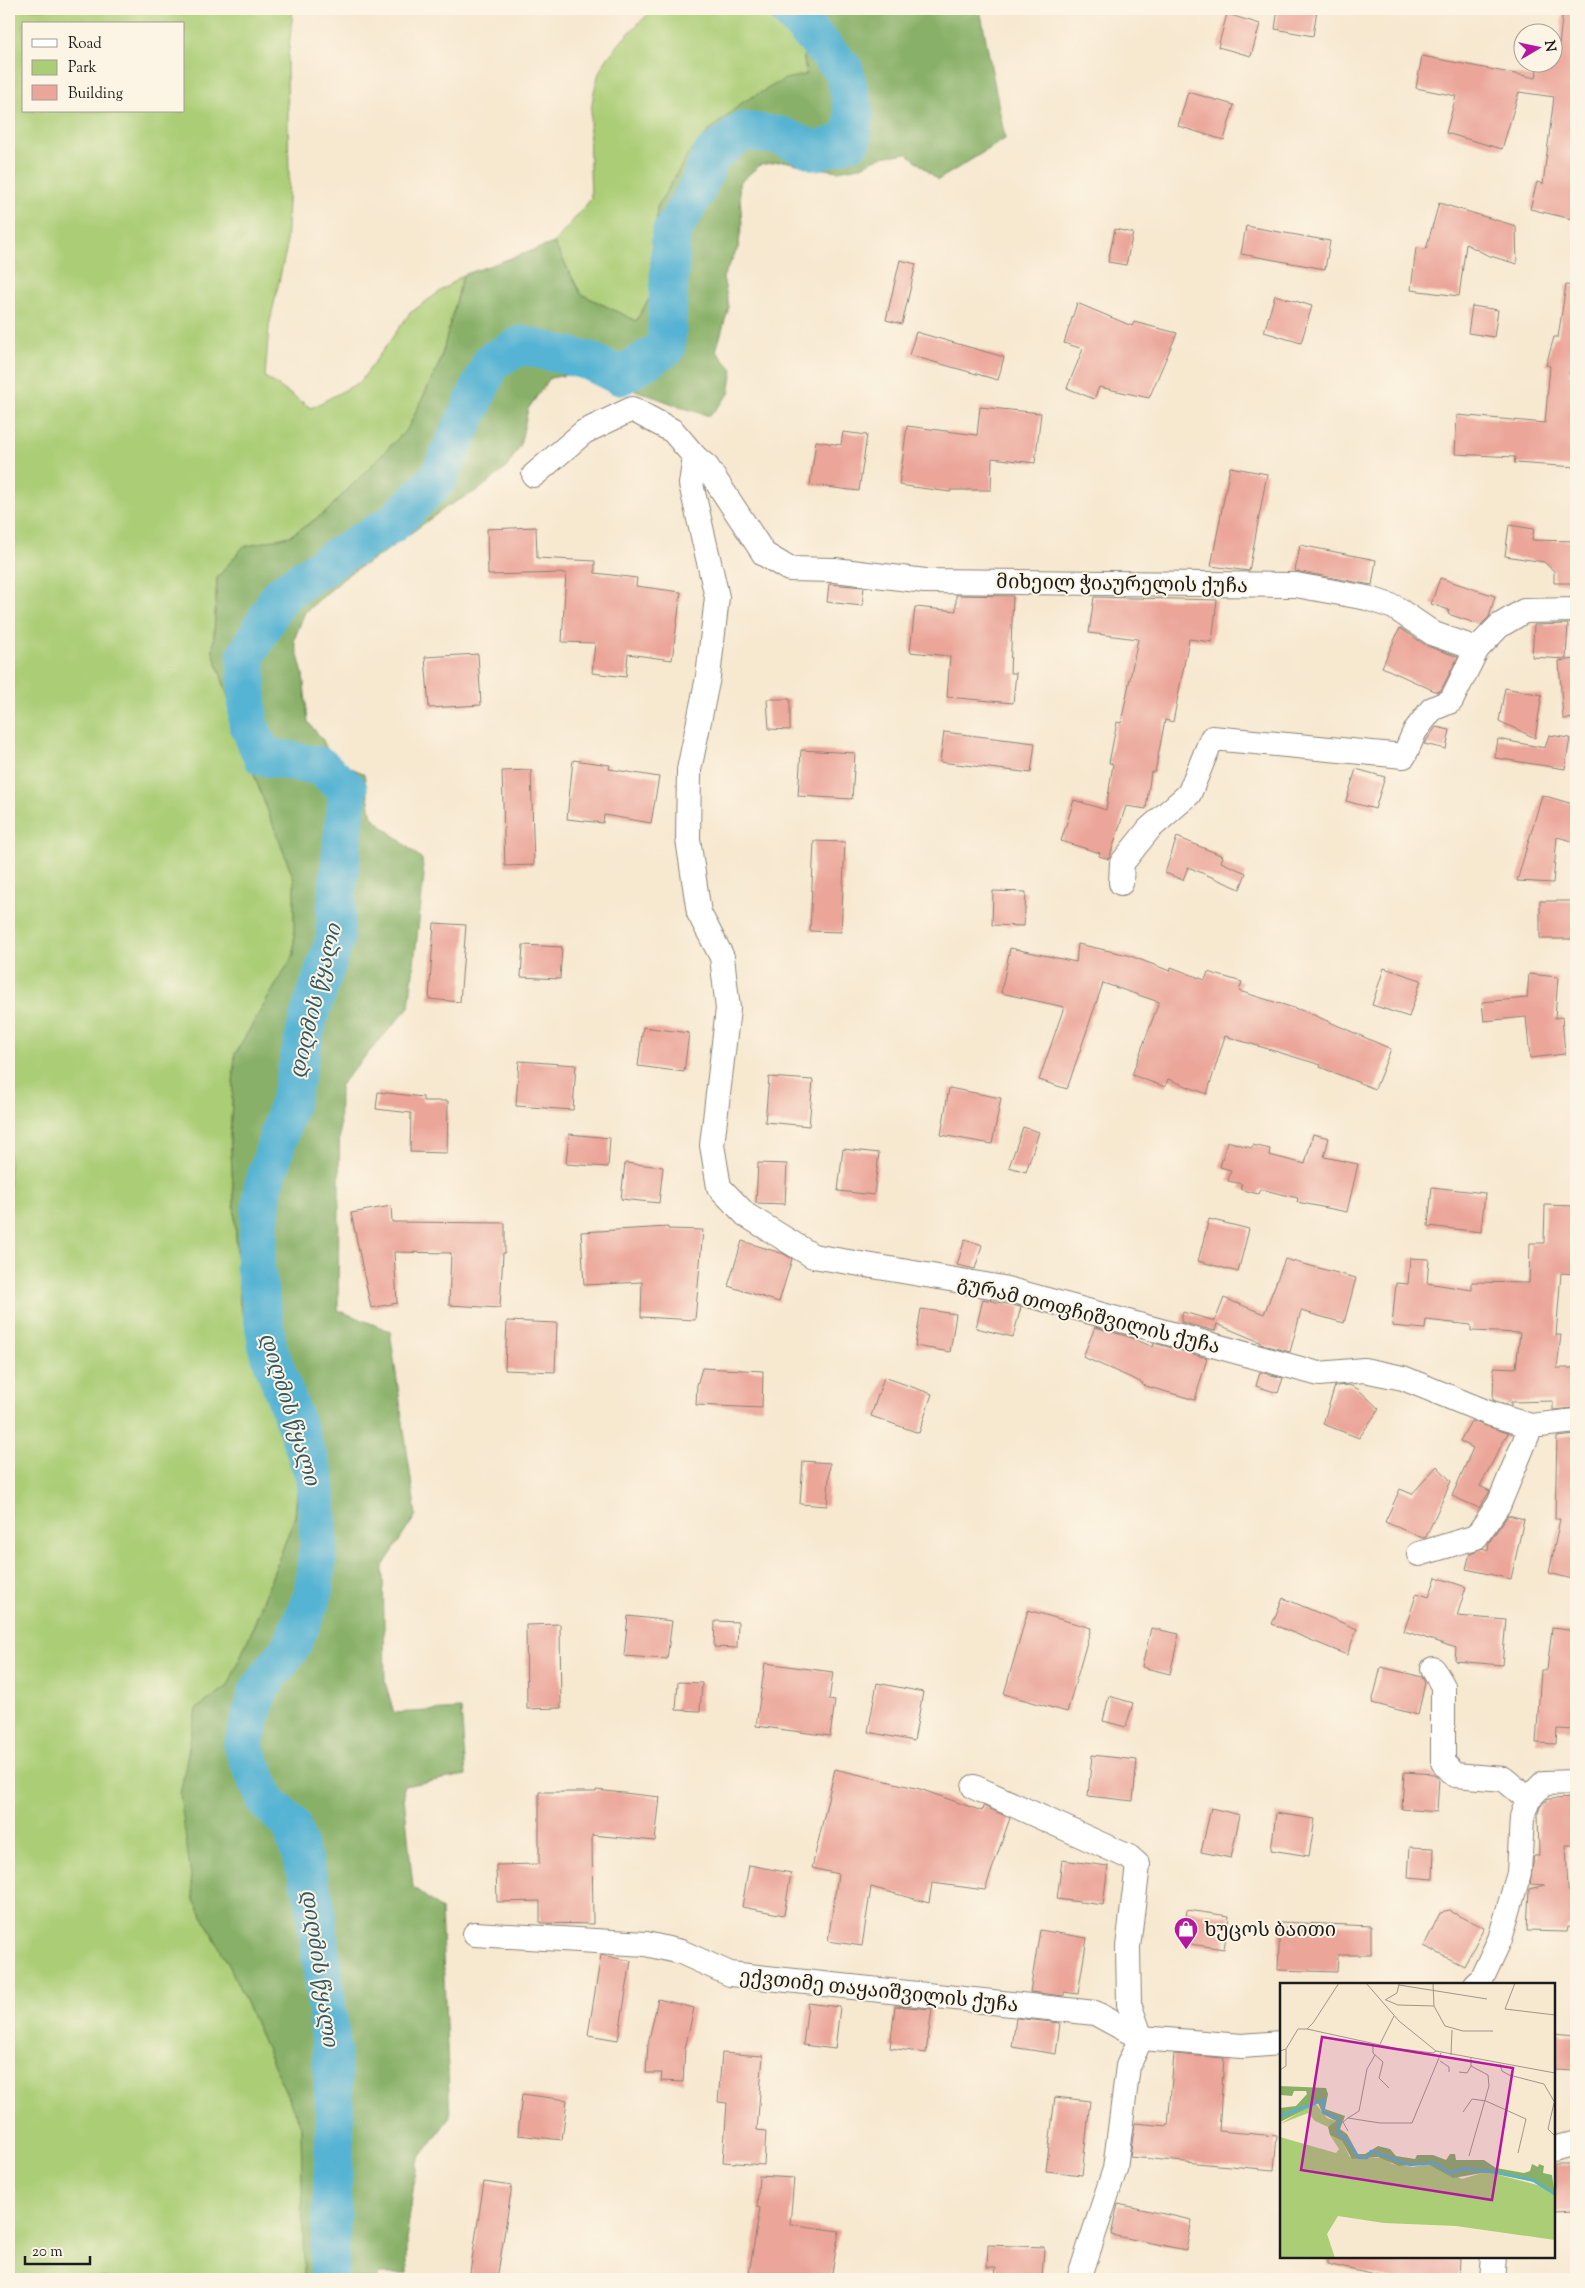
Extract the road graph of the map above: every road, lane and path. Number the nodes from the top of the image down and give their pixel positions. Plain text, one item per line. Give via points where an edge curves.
1 (695, 457) junction
2 (534, 475) dead end
3 (1576, 610) edge
4 (1477, 648) junction
5 (1122, 883) dead end
6 (1576, 1420) edge
7 (1531, 1426) junction
8 (1419, 1554) dead end
9 (1433, 1669) dead end
10 (1576, 1782) edge
11 (974, 1786) dead end
12 (1528, 1799) junction
13 (475, 1934) dead end
14 (1477, 1983) edge
15 (1141, 2038) junction
16 (1280, 2044) edge
17 (1576, 2143) edge
18 (1555, 2149) edge
19 (1494, 2258) edge
20 (1079, 2279) edge
21 (1492, 2279) edge

1 - 2 street via 673,431 632,409 584,432
1 - 4 street, მიხეილ ჭიაურელის ქუჩა via 707,467 764,554 789,569 835,570 925,581 1296,585 1367,598 1394,607 1434,634
1 - 7 street, გურამ თოფჩიშვილის ქუჩა via 691,484 717,597 708,677 689,770 688,840 699,913 722,957 728,1008 712,1145 719,1187 746,1215 813,1256 1003,1288 1319,1374 1364,1370 1402,1378 1491,1414
3 - 4 street via 1524,611 1499,626
4 - 5 street via 1451,701 1432,709 1415,731 1404,756 1212,738 1188,794 1149,829 1122,863
6 - 7 street, გურამ თოფჩიშვილის ქუჩა
7 - 8 street via 1499,1504 1476,1537
9 - 12 street via 1442,1686 1443,1762 1455,1775 1504,1779
10 - 12 street via 1544,1783
11 - 15 street via 1129,1857 1138,1865 1128,1947 1129,2004
12 - 14 street via 1522,1817 1519,1873 1500,1939
13 - 15 street, ექვთიმე თაყაიშვილის ქუჩა via 646,1944 681,1952 730,1974 1095,2013
15 - 16 street, ექვთიმე თაყაიშვილის ქუჩა via 1242,2046
15 - 20 street via 1128,2066 1115,2169
17 - 18 street
19 - 21 street

